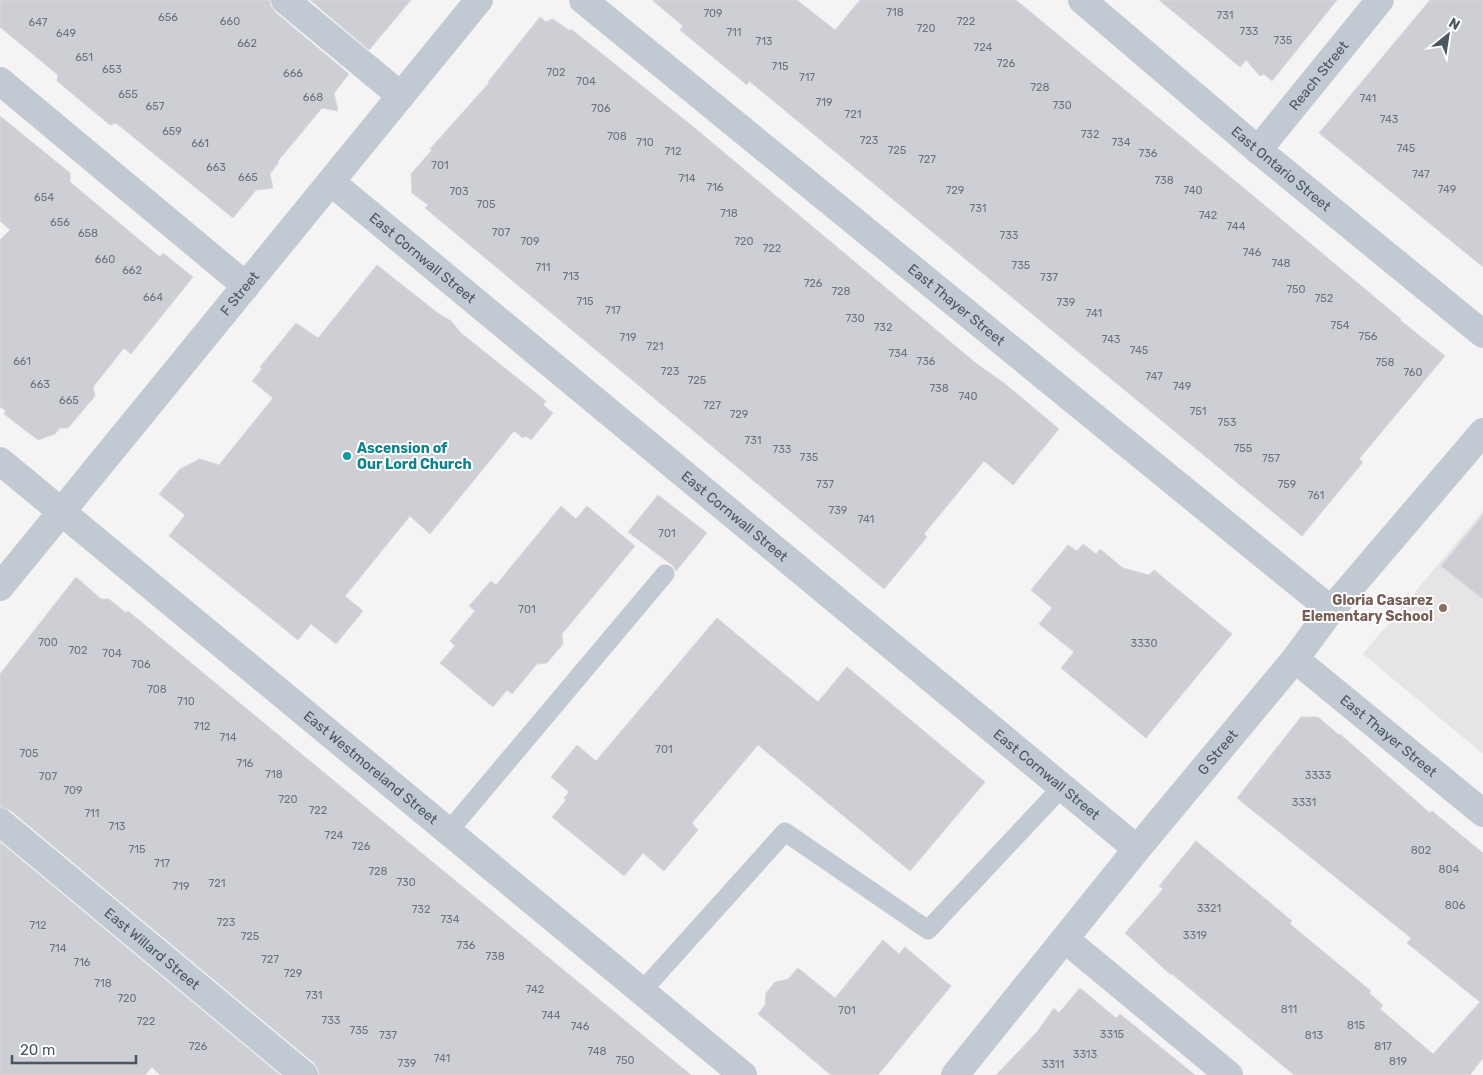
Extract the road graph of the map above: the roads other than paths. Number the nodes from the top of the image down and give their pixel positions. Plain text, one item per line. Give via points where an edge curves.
1 (285, 0) edge
2 (479, 0) edge
3 (583, 0) edge
4 (1082, 0) edge
5 (1380, 0) edge
6 (0, 82) edge
7 (401, 96) junction
8 (1258, 150) junction
9 (332, 182) junction
10 (246, 286) junction
11 (1483, 334) edge
12 (1483, 432) edge
13 (0, 461) edge
14 (61, 511) junction
15 (664, 574) dead end
16 (0, 587) edge
17 (1331, 610) junction
18 (1295, 659) junction
19 (1062, 787) junction
20 (1483, 813) edge
21 (0, 822) edge
22 (448, 832) junction
23 (1137, 849) junction
24 (1066, 940) junction
25 (642, 992) junction
26 (304, 1075) edge
27 (742, 1075) edge
28 (956, 1075) edge
29 (1229, 1075) edge

1 - 7 street
2 - 7 street, F Street
3 - 17 street, East Thayer Street
4 - 8 street, East Ontario Street
5 - 8 street, Reach Street
6 - 10 street
7 - 9 street, F Street
8 - 11 street, East Ontario Street
9 - 10 street, F Street
9 - 19 street, East Cornwall Street
10 - 14 street, F Street
12 - 17 street, G Street
13 - 14 street, East Westmoreland Street
14 - 16 street, F Street
14 - 22 street, East Westmoreland Street
15 - 22 lane
17 - 18 street, G Street
18 - 20 street, East Thayer Street
18 - 23 street, G Street
19 - 23 street, East Cornwall Street
19 - 25 lane via 928,930 785,832
21 - 26 street, East Willard Street
22 - 25 street, East Westmoreland Street
23 - 24 street, G Street
24 - 28 street, G Street
24 - 29 street
25 - 27 street, East Westmoreland Street

